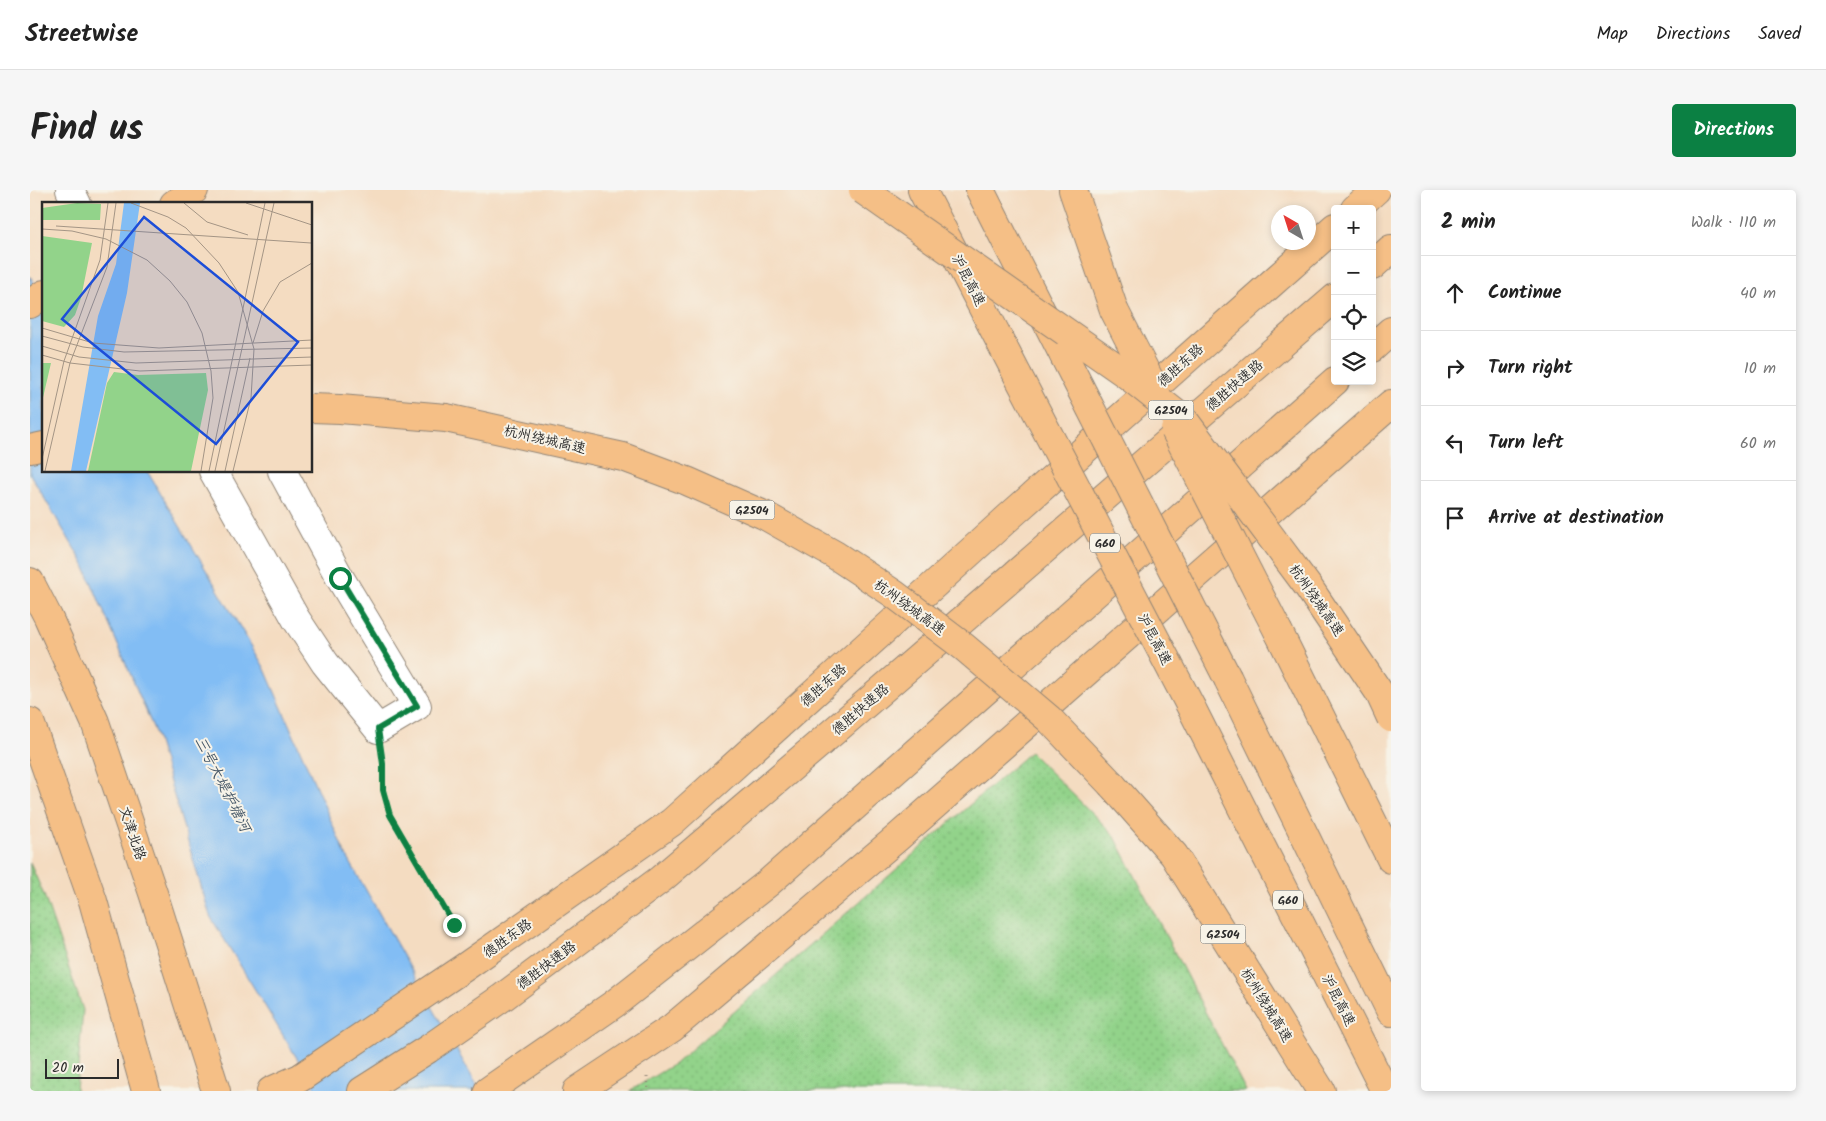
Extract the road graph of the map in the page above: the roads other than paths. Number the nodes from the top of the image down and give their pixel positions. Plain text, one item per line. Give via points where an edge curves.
1 (70, 190) edge
2 (194, 190) edge
3 (200, 190) edge
4 (863, 190) edge
5 (922, 190) edge
6 (980, 190) edge
7 (1073, 190) edge
8 (1376, 190) edge
9 (76, 202) edge
10 (177, 202) edge
11 (201, 202) edge
12 (1359, 205) edge
13 (1331, 231) edge
14 (1391, 249) edge
15 (1376, 262) edge
16 (42, 295) edge
17 (1331, 301) edge
18 (30, 304) edge
19 (1391, 331) edge
20 (1376, 344) edge
21 (1331, 385) edge
22 (1391, 404) edge
23 (312, 408) edge
24 (214, 472) edge
25 (283, 472) edge
26 (30, 582) edge
27 (1391, 718) edge
28 (30, 722) edge
29 (1391, 859) edge
30 (1391, 1012) edge
31 (146, 1091) edge
32 (216, 1091) edge
33 (271, 1091) edge
34 (362, 1091) edge
35 (488, 1091) edge
36 (577, 1091) edge
37 (1321, 1091) edge
38 (1385, 1091) edge

1 - 9 lane
2 - 10 main road
3 - 11 lane
4 - 27 main road, 杭州绕城高速 / G2504, bridge via 1126,374 1184,420 1309,588 1379,692
5 - 38 main road, 沪昆高速 / G60, bridge via 1192,709
6 - 30 main road, bridge via 1228,679
7 - 29 main road, bridge via 1114,310
8 - 12 main road
13 - 33 main road, 德胜东路 via 672,822 300,1078
14 - 15 main road
16 - 18 main road
17 - 34 main road, 德胜快速路 via 661,879 504,997
19 - 20 main road
21 - 35 main road via 768,883 614,1004
22 - 36 main road via 890,844 672,1028
23 - 37 main road, 杭州绕城高速 / G2504, bridge via 446,418 623,457 764,515 835,555 894,594 964,646 1049,719 1174,855
24 - 25 lane via 296,619 325,663 378,729 417,706 340,578
26 - 32 main road, 文津北路 via 95,722
28 - 31 main road via 93,901

